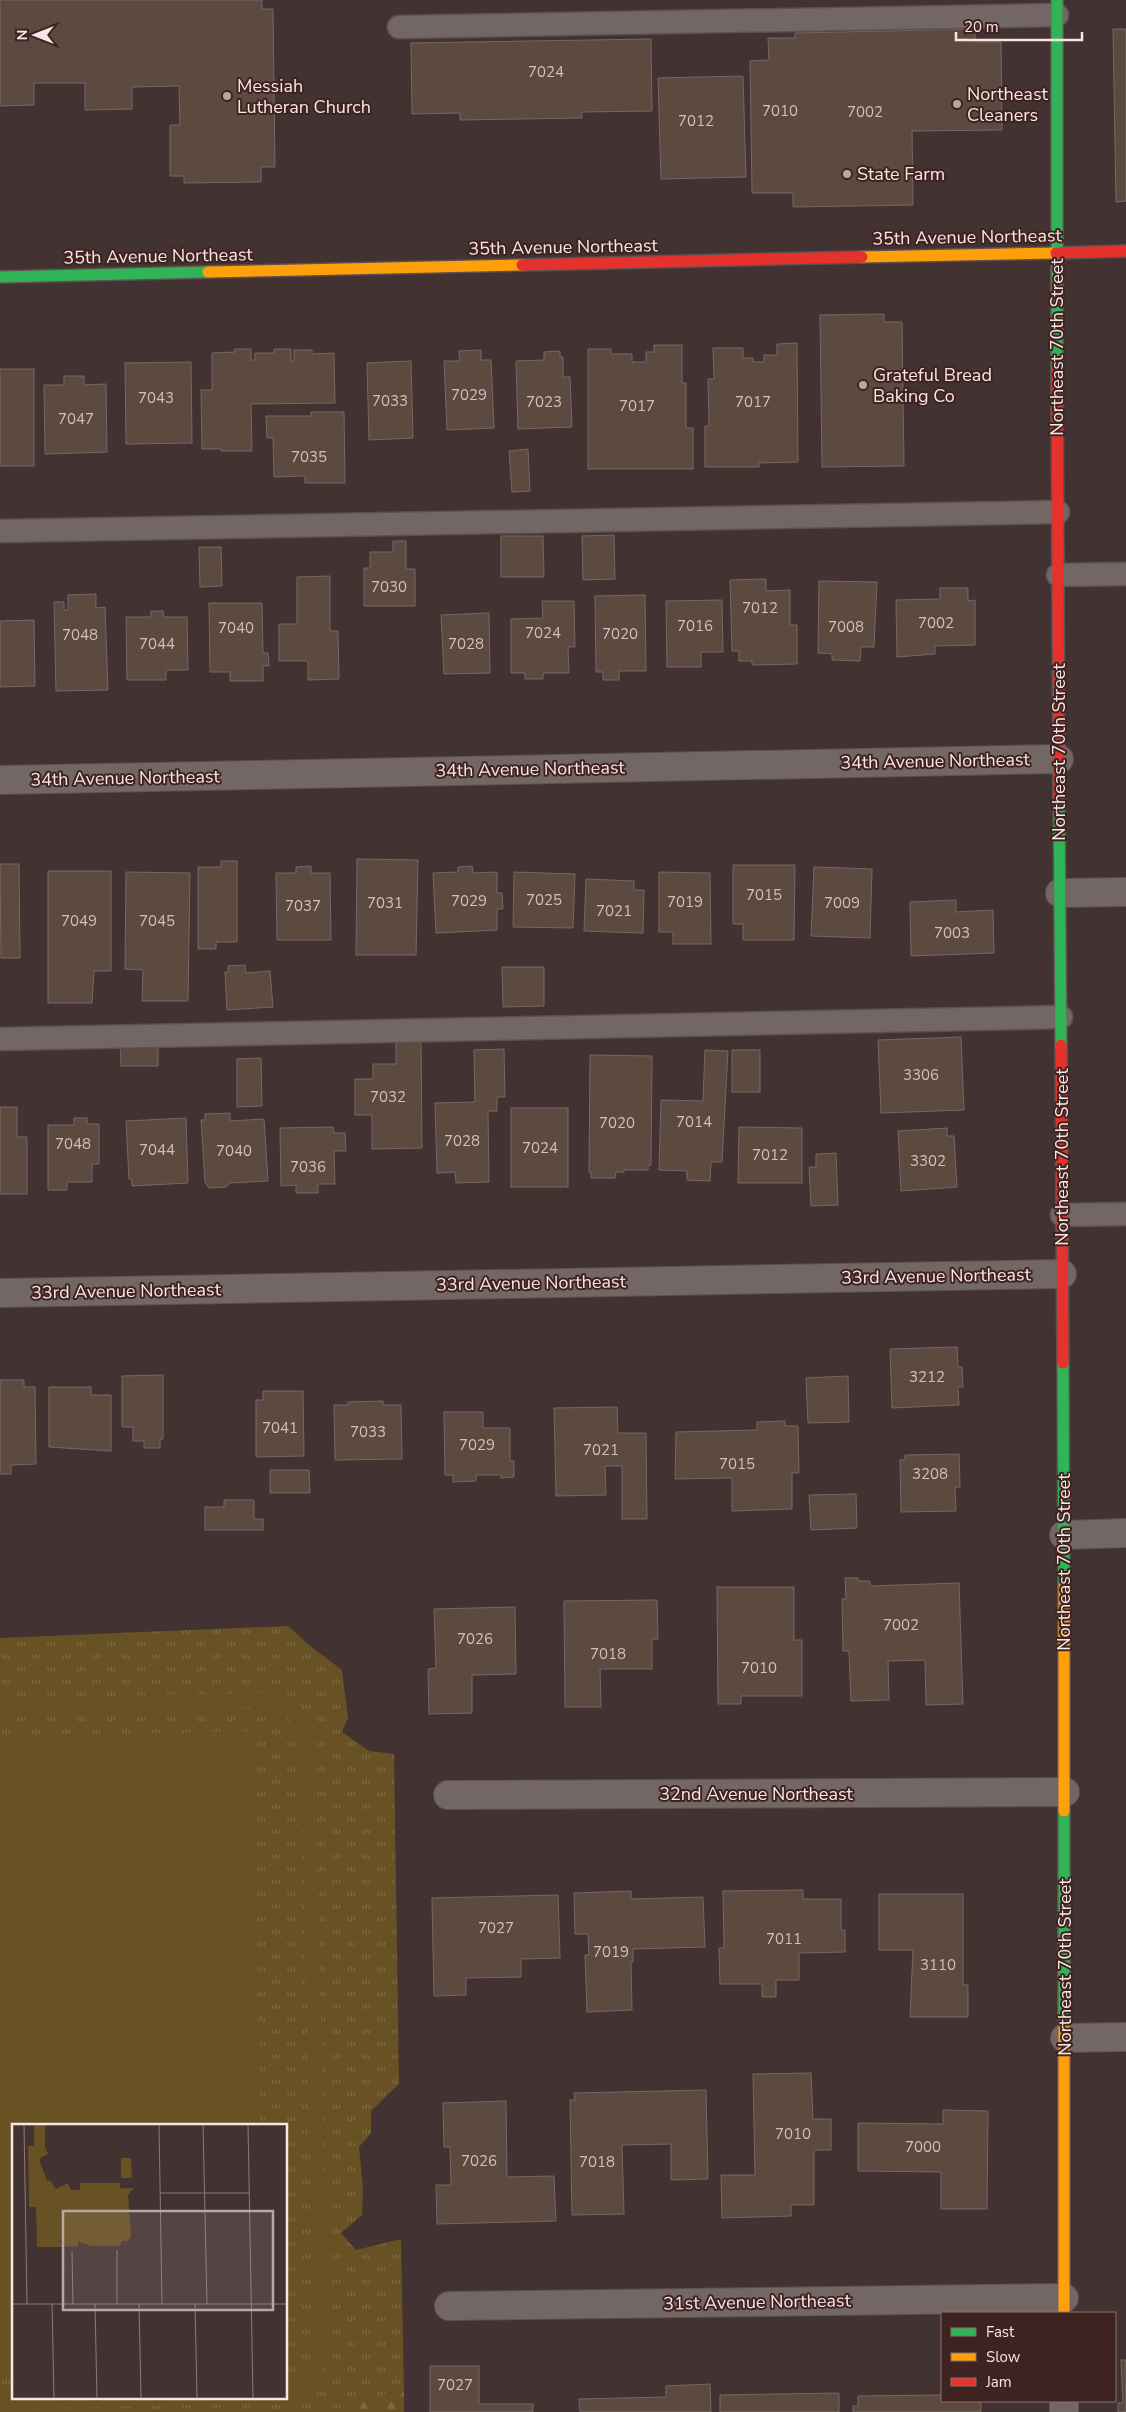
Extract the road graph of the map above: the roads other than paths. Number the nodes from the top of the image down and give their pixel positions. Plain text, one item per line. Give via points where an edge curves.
1 (1057, 7) edge
2 (399, 27) dead end
3 (1126, 251) edge
4 (1056, 253) junction
5 (0, 277) edge
6 (1058, 512) junction
7 (0, 531) edge
8 (1126, 574) edge
9 (1058, 575) junction
10 (1060, 759) junction
11 (0, 780) edge
12 (1126, 892) edge
13 (1060, 893) junction
14 (1061, 1017) junction
15 (0, 1039) edge
16 (1126, 1214) edge
17 (1062, 1215) junction
18 (1062, 1274) junction
19 (0, 1293) edge
20 (1126, 1533) edge
21 (1064, 1535) junction
22 (1065, 1792) junction
23 (448, 1795) dead end
24 (1126, 2037) edge
25 (1065, 2038) junction
26 (449, 2306) dead end
27 (1064, 2306) edge

1 - 2 lane
1 - 4 street, Northeast 70th Street
3 - 4 street, 35th Avenue Northeast
4 - 5 street, 35th Avenue Northeast
4 - 6 street, Northeast 70th Street
6 - 7 lane
6 - 9 street, Northeast 70th Street
8 - 9 lane
9 - 10 street, Northeast 70th Street
10 - 11 street, 34th Avenue Northeast
10 - 13 street, Northeast 70th Street
12 - 13 street
13 - 14 street, Northeast 70th Street
14 - 15 lane
14 - 17 street, Northeast 70th Street
16 - 17 lane
17 - 18 street, Northeast 70th Street
18 - 19 street, 33rd Avenue Northeast
18 - 21 street, Northeast 70th Street
20 - 21 street
21 - 22 street, Northeast 70th Street
22 - 23 street, 32nd Avenue Northeast
22 - 25 street, Northeast 70th Street
24 - 25 street
25 - 27 street, Northeast 70th Street
26 - 27 street, 31st Avenue Northeast

